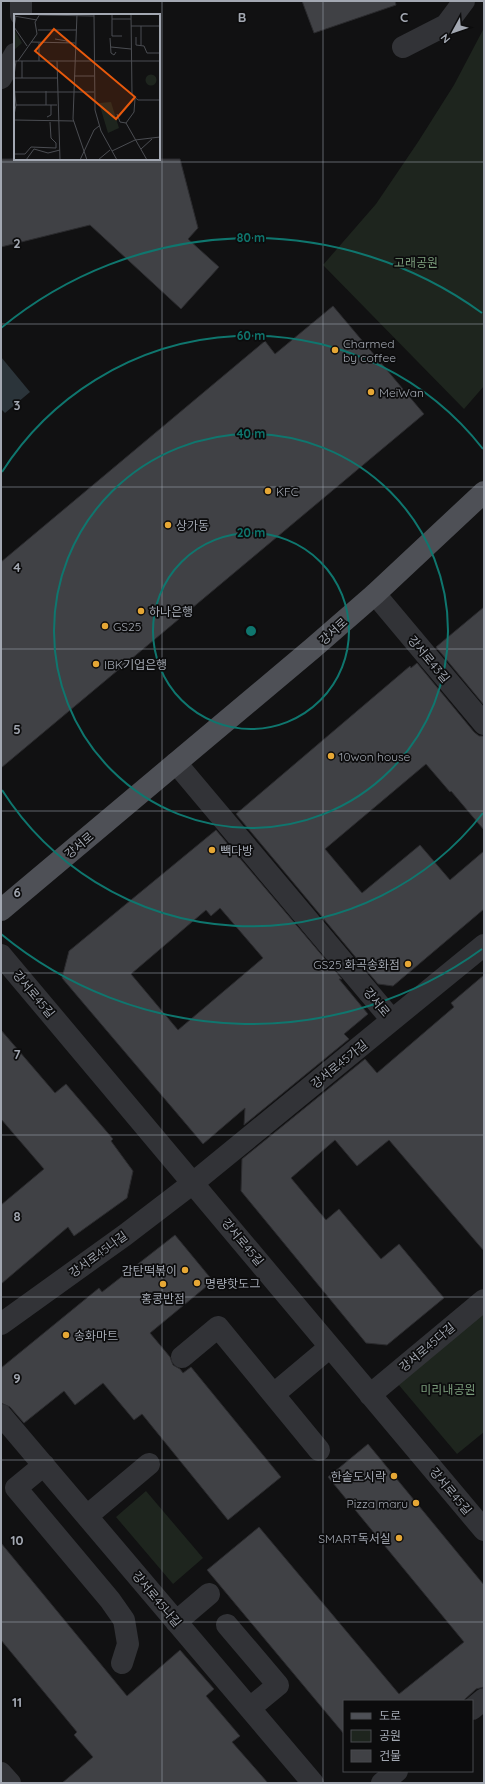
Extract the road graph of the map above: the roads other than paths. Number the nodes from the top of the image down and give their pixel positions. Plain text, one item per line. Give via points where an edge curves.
1 (21, 1) edge
2 (464, 1) edge
3 (21, 14) edge
4 (404, 47) dead end
5 (14, 56) edge
6 (1, 78) edge
7 (484, 492) edge
8 (374, 594) junction
9 (484, 724) edge
10 (176, 763) junction
11 (1, 910) edge
12 (484, 945) edge
13 (1, 955) edge
14 (392, 1020) junction
15 (193, 1183) junction
16 (484, 1300) edge
17 (1, 1324) edge
18 (330, 1347) junction
19 (182, 1357) dead end
20 (274, 1394) junction
21 (370, 1395) junction
22 (1, 1415) edge
23 (319, 1450) dead end
24 (149, 1464) dead end
25 (44, 1465) junction
26 (87, 1516) junction
27 (484, 1530) edge
28 (209, 1594) dead end
29 (176, 1622) junction
30 (227, 1625) dead end
31 (122, 1663) dead end
32 (484, 1698) edge
33 (473, 1707) edge
34 (250, 1708) junction
35 (396, 1772) edge
36 (1, 1773) edge
37 (10, 1783) edge
38 (313, 1783) edge
39 (382, 1783) edge

1 - 3 street
2 - 4 street via 446,25
5 - 6 street
7 - 8 main road, 강서로
8 - 9 street, 강서로43길
8 - 10 main road, 강서로
10 - 11 main road, 강서로
10 - 14 street, 강서로
12 - 14 street, 강서로45가길
13 - 15 street, 강서로45길
14 - 15 street, 강서로45가길
15 - 17 street, 강서로45나길
15 - 18 street, 강서로45길
16 - 21 street, 강서로45다길
18 - 20 street
18 - 21 street, 강서로45길
19 - 20 street via 218,1327
20 - 23 street
21 - 27 street, 강서로45길
22 - 25 street, 강서로45나길
24 - 26 street
25 - 26 street, 강서로45나길
25 - 31 street via 16,1488 124,1620 128,1644
26 - 29 street, 강서로45나길
28 - 29 street
29 - 34 street, 강서로45나길
30 - 34 street via 278,1685
32 - 33 street
34 - 38 street, 강서로45나길
35 - 39 street
36 - 37 street

